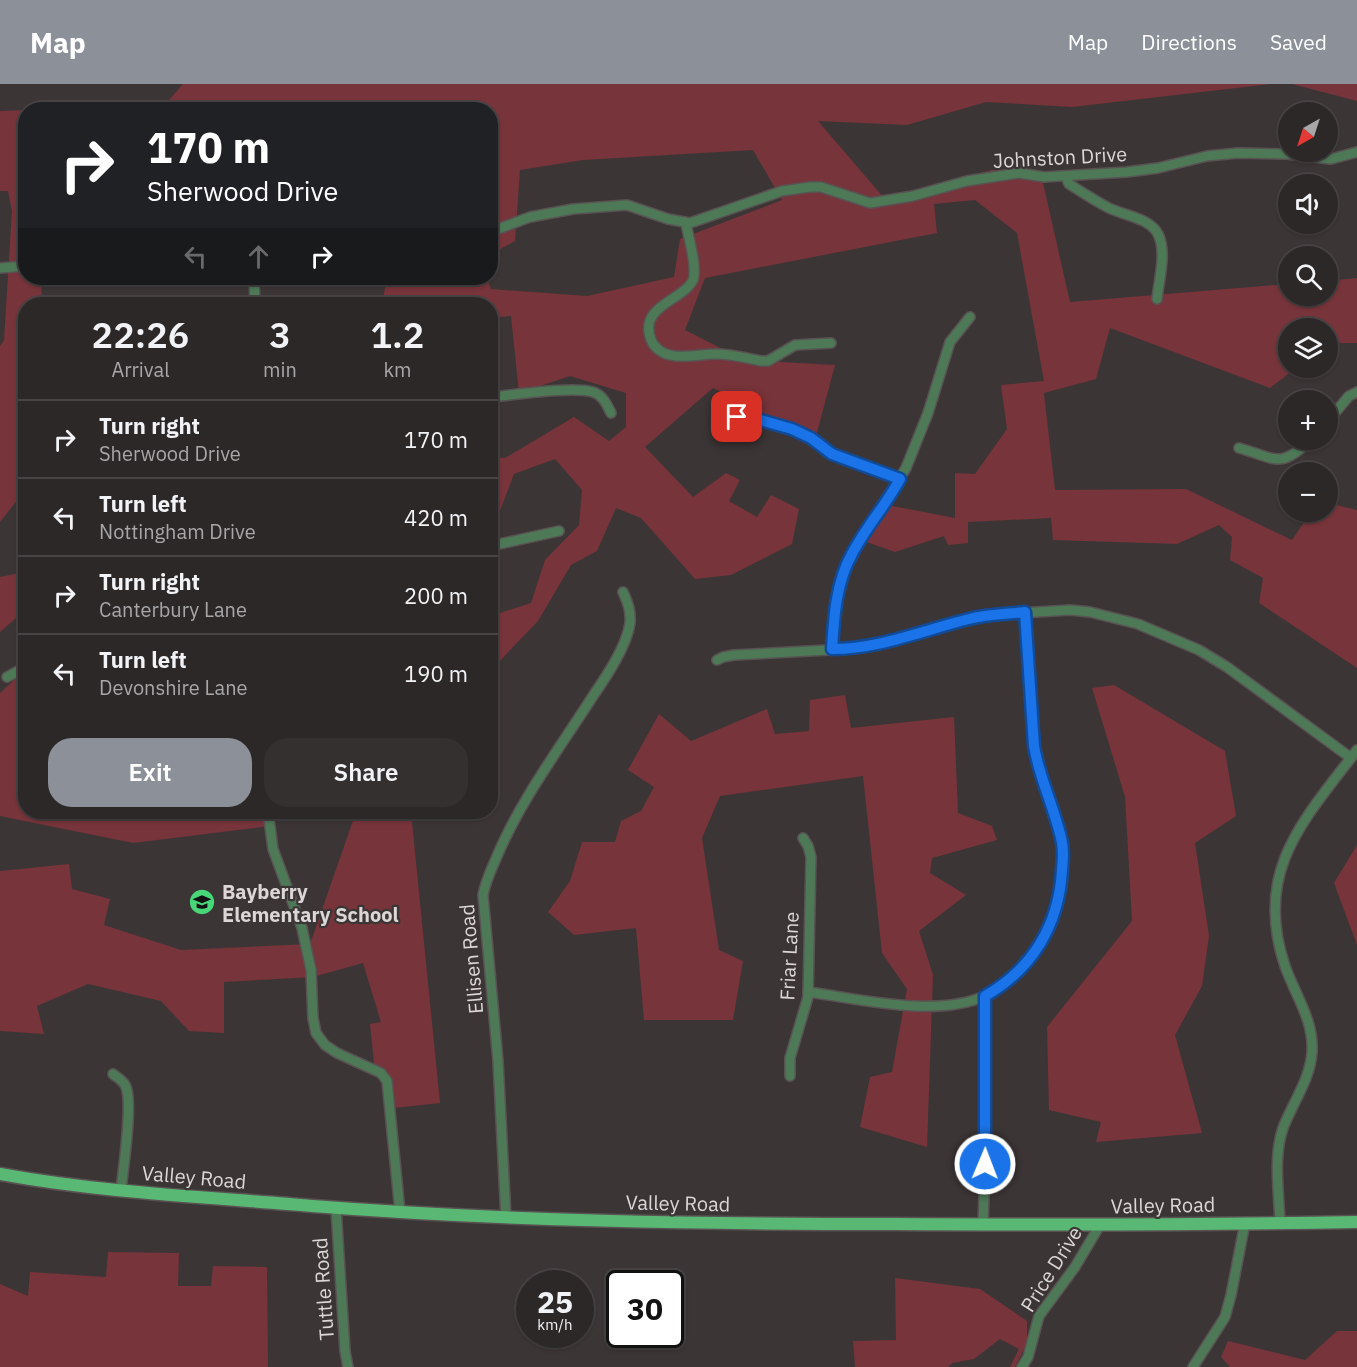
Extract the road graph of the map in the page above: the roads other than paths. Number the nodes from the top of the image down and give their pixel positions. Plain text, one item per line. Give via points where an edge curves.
1 (1357, 152) edge
2 (1066, 177) junction
3 (686, 224) junction
4 (498, 229) edge
5 (18, 267) edge
6 (0, 268) edge
7 (1157, 299) dead end
8 (970, 317) dead end
9 (831, 343) dead end
10 (1357, 392) edge
11 (498, 396) edge
12 (1338, 409) edge
13 (611, 413) dead end
14 (737, 417) dead end
15 (1239, 448) dead end
16 (1300, 450) edge
17 (900, 479) junction
18 (559, 531) dead end
19 (498, 544) edge
20 (623, 592) dead end
21 (1025, 612) junction
22 (832, 649) junction
23 (717, 660) dead end
24 (18, 671) edge
25 (7, 677) dead end
26 (1354, 754) edge
27 (268, 819) edge
28 (803, 838) dead end
29 (808, 992) junction
30 (985, 996) junction
31 (113, 1074) dead end
32 (790, 1076) dead end
33 (0, 1174) edge
34 (121, 1191) junction
35 (336, 1208) junction
36 (400, 1212) junction
37 (506, 1218) junction
38 (1357, 1222) edge
39 (1245, 1223) junction
40 (1280, 1223) junction
41 (983, 1224) junction
42 (1100, 1225) junction
43 (348, 1367) edge
44 (1022, 1367) edge
45 (1194, 1367) edge

1 - 2 street, Johnston Drive via 1331,159 1238,153 1158,168
2 - 3 street, Johnston Drive via 1019,173 870,203 821,187 797,188
2 - 7 street via 1069,184 1157,233 1161,256
3 - 4 street via 627,205 573,209 530,217
3 - 9 street via 694,276 691,284 656,311 649,328 655,346 671,356 719,354 768,361 795,345
5 - 6 street
8 - 17 street via 950,342 928,413
10 - 12 street
11 - 13 street via 569,390 593,392 606,402
14 - 17 street via 792,429 832,454
15 - 16 street via 1273,460 1286,459
17 - 22 street via 845,569
18 - 19 street
20 - 37 street, Ellisen Road via 631,610 625,640 518,813 484,885
21 - 22 street via 971,618 877,644
21 - 26 street via 1089,612 1138,624 1179,641 1227,667
21 - 30 street via 1034,746 1062,841 1061,886 1055,914 1042,941 1015,972
22 - 23 street via 734,655
24 - 25 street
26 - 40 street via 1302,822 1282,862 1278,883 1275,925 1279,948 1306,1012 1312,1046 1309,1072 1283,1128 1279,1147
27 - 36 street via 273,849 302,928 311,970 316,1033 325,1045 381,1073 387,1081
28 - 29 street, Friar Lane via 811,857
29 - 30 street via 915,1007
29 - 32 street, Friar Lane via 790,1058
30 - 41 street
31 - 34 street via 126,1085 128,1095
33 - 34 main road, Valley Road
34 - 35 main road, Valley Road
35 - 36 main road, Valley Road
35 - 43 street, Tuttle Road
36 - 37 main road, Valley Road
37 - 41 main road, Valley Road
38 - 40 main road, Valley Road
39 - 40 main road, Valley Road
39 - 42 main road, Valley Road
39 - 45 street via 1225,1317
41 - 42 main road, Valley Road
42 - 44 street, Price Drive via 1039,1316

